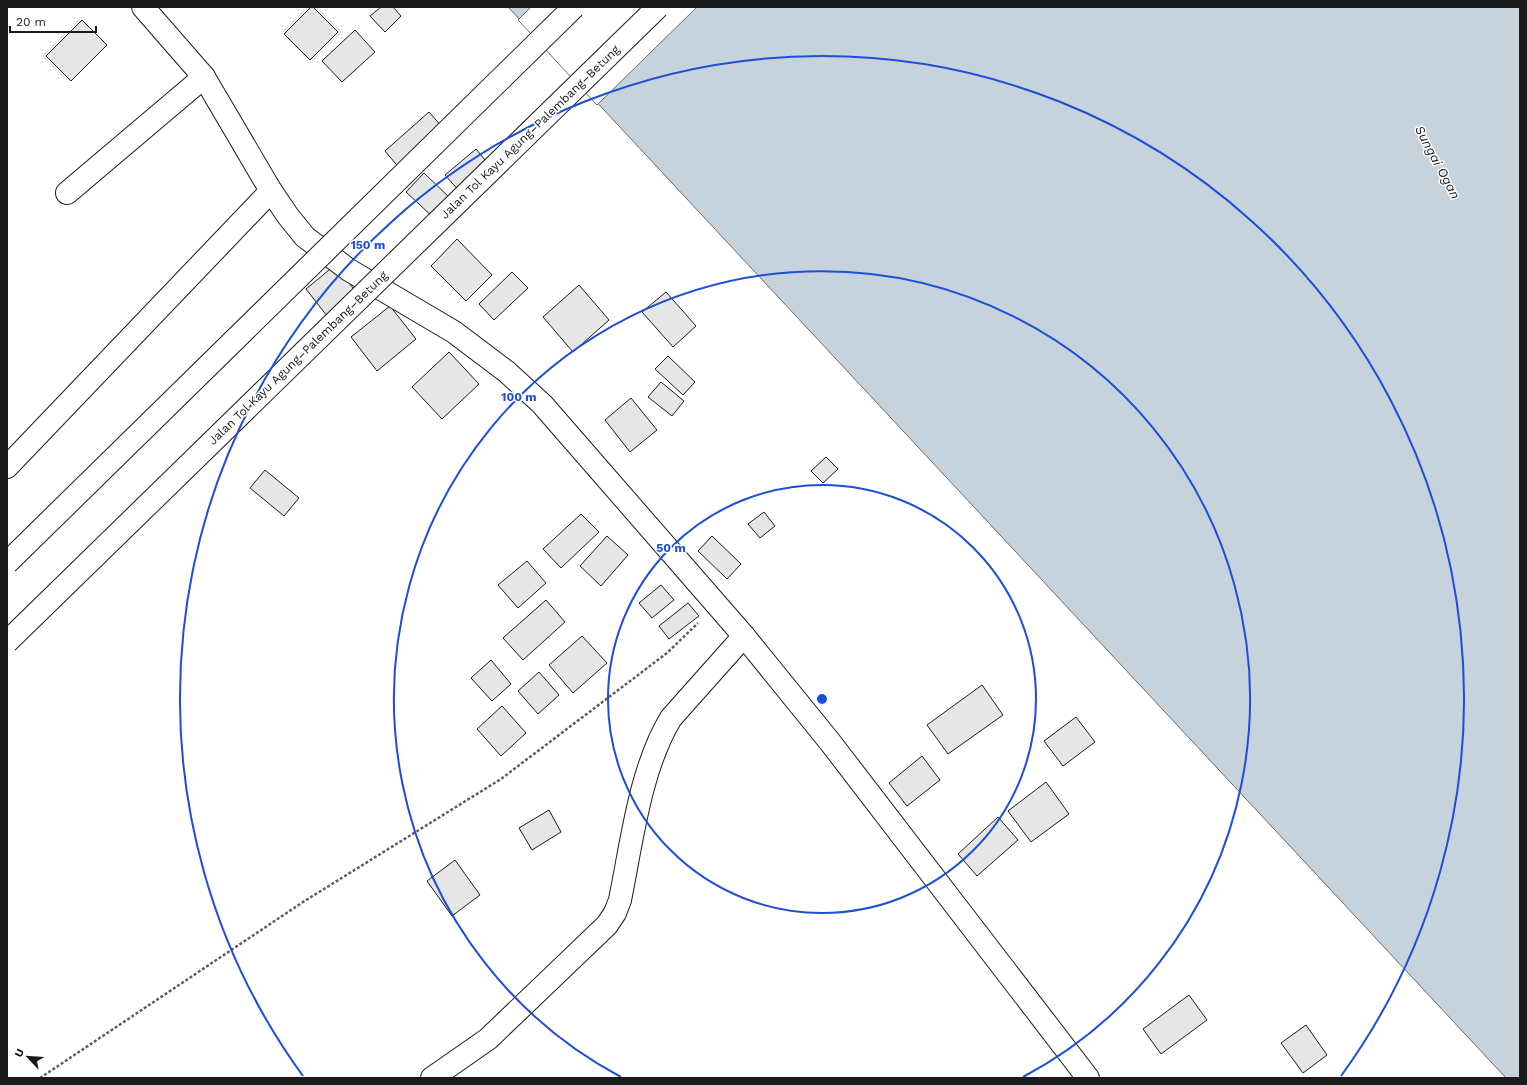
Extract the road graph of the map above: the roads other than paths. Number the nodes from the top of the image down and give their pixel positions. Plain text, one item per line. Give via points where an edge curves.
1 (143, 7) edge
2 (574, 7) edge
3 (658, 7) edge
4 (204, 77) junction
5 (271, 191) junction
6 (67, 193) dead end
7 (7, 467) edge
8 (7, 563) edge
9 (744, 636) junction
10 (7, 642) edge
11 (432, 1078) edge
12 (1088, 1078) edge

1 - 4 main road
2 - 8 main road, bridge
3 - 10 main road, Jalan Tol Kayu Agung–Palembang–Betung, bridge
4 - 5 main road
4 - 6 main road
5 - 7 main road
5 - 9 main road via 305,237 349,270 454,332 507,372 536,399
9 - 11 main road via 671,718 661,733 648,768 615,914 607,925 488,1039
9 - 12 main road via 835,749

